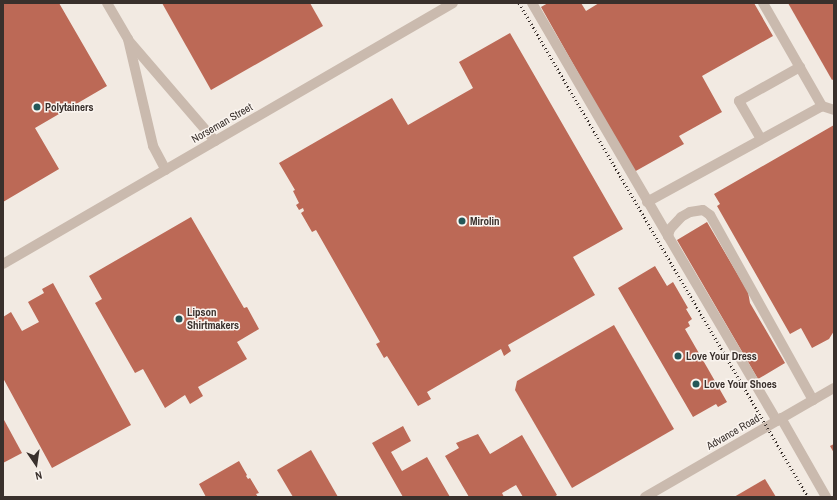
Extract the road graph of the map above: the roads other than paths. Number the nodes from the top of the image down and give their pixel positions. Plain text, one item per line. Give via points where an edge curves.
1 (107, 3) edge
2 (453, 3) edge
3 (532, 3) edge
4 (763, 3) edge
5 (128, 40) junction
6 (800, 67) junction
7 (822, 106) junction
8 (834, 110) edge
9 (761, 139) junction
10 (215, 141) junction
11 (166, 170) junction
12 (647, 202) junction
13 (668, 236) junction
14 (3, 264) edge
15 (834, 388) edge
16 (813, 400) junction
17 (779, 420) junction
18 (645, 497) edge
19 (826, 497) edge

1 - 5 street
2 - 10 street, Norseman Street
3 - 12 street
4 - 6 street
5 - 10 street
5 - 11 street via 153,146
6 - 7 street
6 - 9 street via 738,101
7 - 8 street
7 - 9 street
9 - 12 street
10 - 11 street, Norseman Street
11 - 14 street, Norseman Street
12 - 13 street
13 - 16 street via 670,229 680,217 690,212 703,210 710,215
13 - 17 street
15 - 16 street, Advance Road
16 - 17 street, Advance Road
17 - 18 street, Advance Road
17 - 19 street

